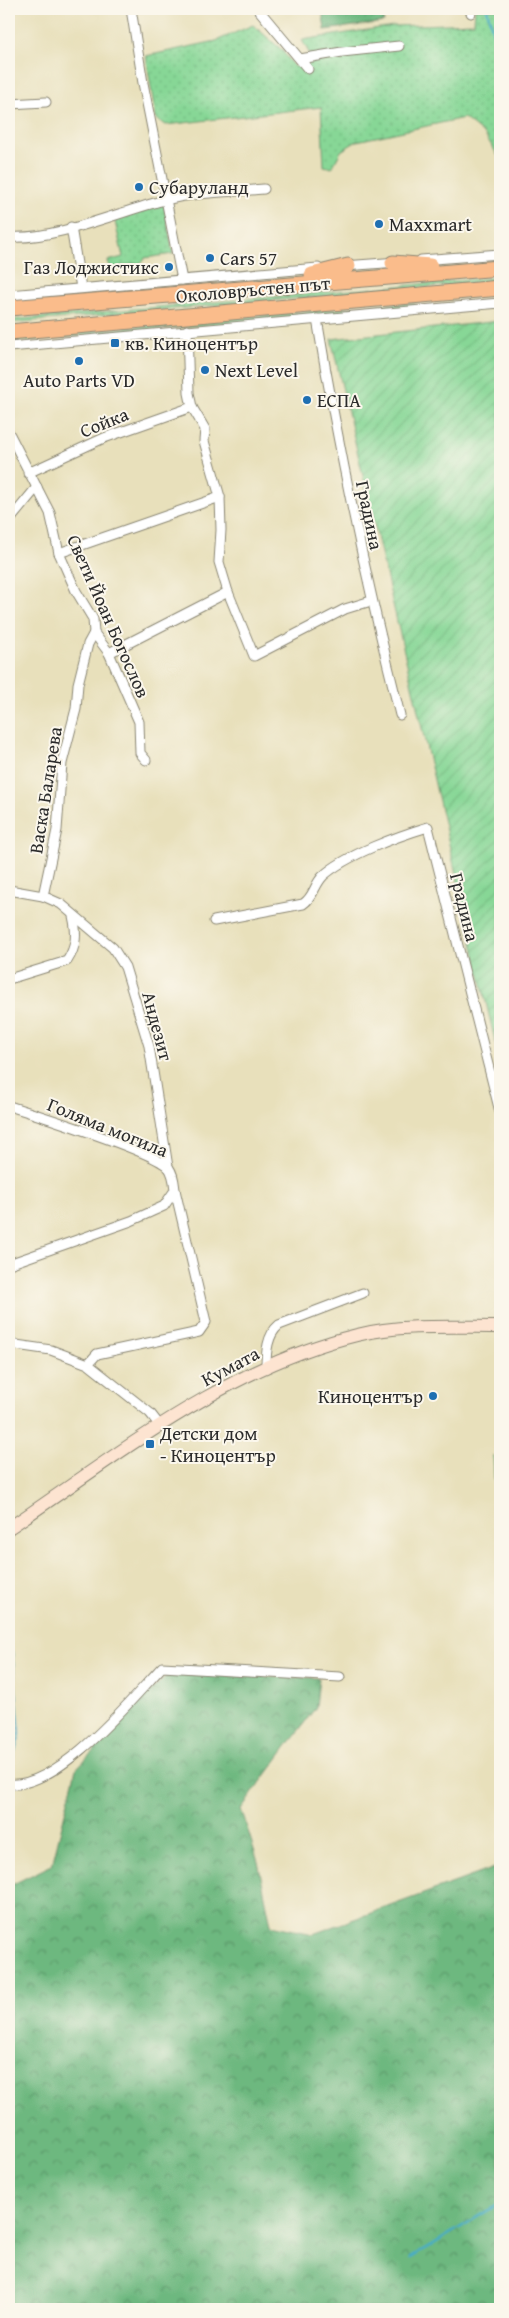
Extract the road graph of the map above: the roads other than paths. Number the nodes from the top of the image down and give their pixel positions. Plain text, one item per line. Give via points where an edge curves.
1 (132, 9) edge
2 (258, 9) edge
3 (399, 46) dead end
4 (300, 59) junction
5 (308, 69) dead end
6 (46, 102) dead end
7 (9, 104) edge
8 (264, 189) dead end
9 (167, 199) junction
10 (71, 227) junction
11 (9, 236) edge
12 (500, 254) edge
13 (393, 263) junction
14 (348, 266) junction
15 (500, 268) edge
16 (472, 271) junction
17 (182, 280) junction
18 (274, 286) junction
19 (81, 288) junction
20 (500, 288) edge
21 (9, 295) edge
22 (500, 303) edge
23 (9, 308) edge
24 (317, 319) junction
25 (187, 330) junction
26 (9, 332) edge
27 (9, 347) edge
28 (192, 406) junction
29 (9, 433) edge
30 (28, 473) junction
31 (37, 487) junction
32 (220, 497) junction
33 (9, 521) edge
34 (60, 553) junction
35 (228, 592) junction
36 (371, 602) junction
37 (94, 633) junction
38 (109, 653) junction
39 (400, 716) dead end
40 (146, 760) dead end
41 (9, 890) edge
42 (43, 896) junction
43 (73, 916) junction
44 (214, 921) dead end
45 (9, 979) edge
46 (9, 1106) edge
47 (500, 1112) edge
48 (168, 1167) junction
49 (175, 1190) junction
50 (9, 1264) edge
51 (363, 1294) dead end
52 (500, 1326) edge
53 (9, 1344) edge
54 (88, 1364) junction
55 (266, 1368) junction
56 (161, 1426) junction
57 (9, 1528) edge
58 (340, 1677) dead end
59 (9, 1784) edge

1 - 9 street via 143,83
2 - 4 street
3 - 4 street
4 - 5 street
6 - 7 street
8 - 9 street
9 - 10 street
9 - 17 street
10 - 11 street
10 - 19 street
12 - 13 street
13 - 14 street
13 - 16 highway
14 - 17 street
14 - 18 highway
15 - 16 highway, Околовръстен път
16 - 18 highway, Околовръстен път
17 - 19 street
18 - 23 highway, Околовръстен път
19 - 21 street
20 - 26 highway, Околовръстен път
22 - 24 street
24 - 25 street
24 - 36 street, Градина via 331,408
25 - 27 street
25 - 28 street
28 - 30 street, Сойка via 104,438
28 - 32 street via 205,429 204,441
29 - 30 street, Свети Йоан Богослов
30 - 31 street, Свети Йоан Богослов
31 - 33 street
31 - 34 street, Свети Йоан Богослов via 50,513
32 - 34 street
32 - 35 street via 222,530 219,562
34 - 37 street, Свети Йоан Богослов via 76,591 93,618
35 - 36 street via 254,656 346,609
35 - 38 street
36 - 39 street, Градина
37 - 38 street, Свети Йоан Богослов
37 - 42 street, Васка Баларева via 78,684 76,709 62,763 57,830
38 - 40 street, Свети Йоан Богослов via 139,722 140,753
41 - 42 street
42 - 43 street via 61,904
43 - 45 street via 75,949 67,961
43 - 48 street, Андезит via 113,948 125,967 149,1046
44 - 47 street, Градина via 303,904 325,875 381,844 428,827
46 - 48 street, Голяма могила via 80,1128
48 - 49 street, Голяма могила via 174,1178
49 - 50 street via 164,1206 140,1217
49 - 54 street via 206,1322 198,1332 97,1354
51 - 55 street via 279,1324 274,1328 266,1350
52 - 55 main road, Кумата via 412,1328 358,1335 285,1358
53 - 54 street via 51,1350
54 - 56 street via 150,1413
55 - 56 main road, Кумата
56 - 57 main road, Кумата
58 - 59 street via 162,1667 84,1747 40,1778 18,1785

